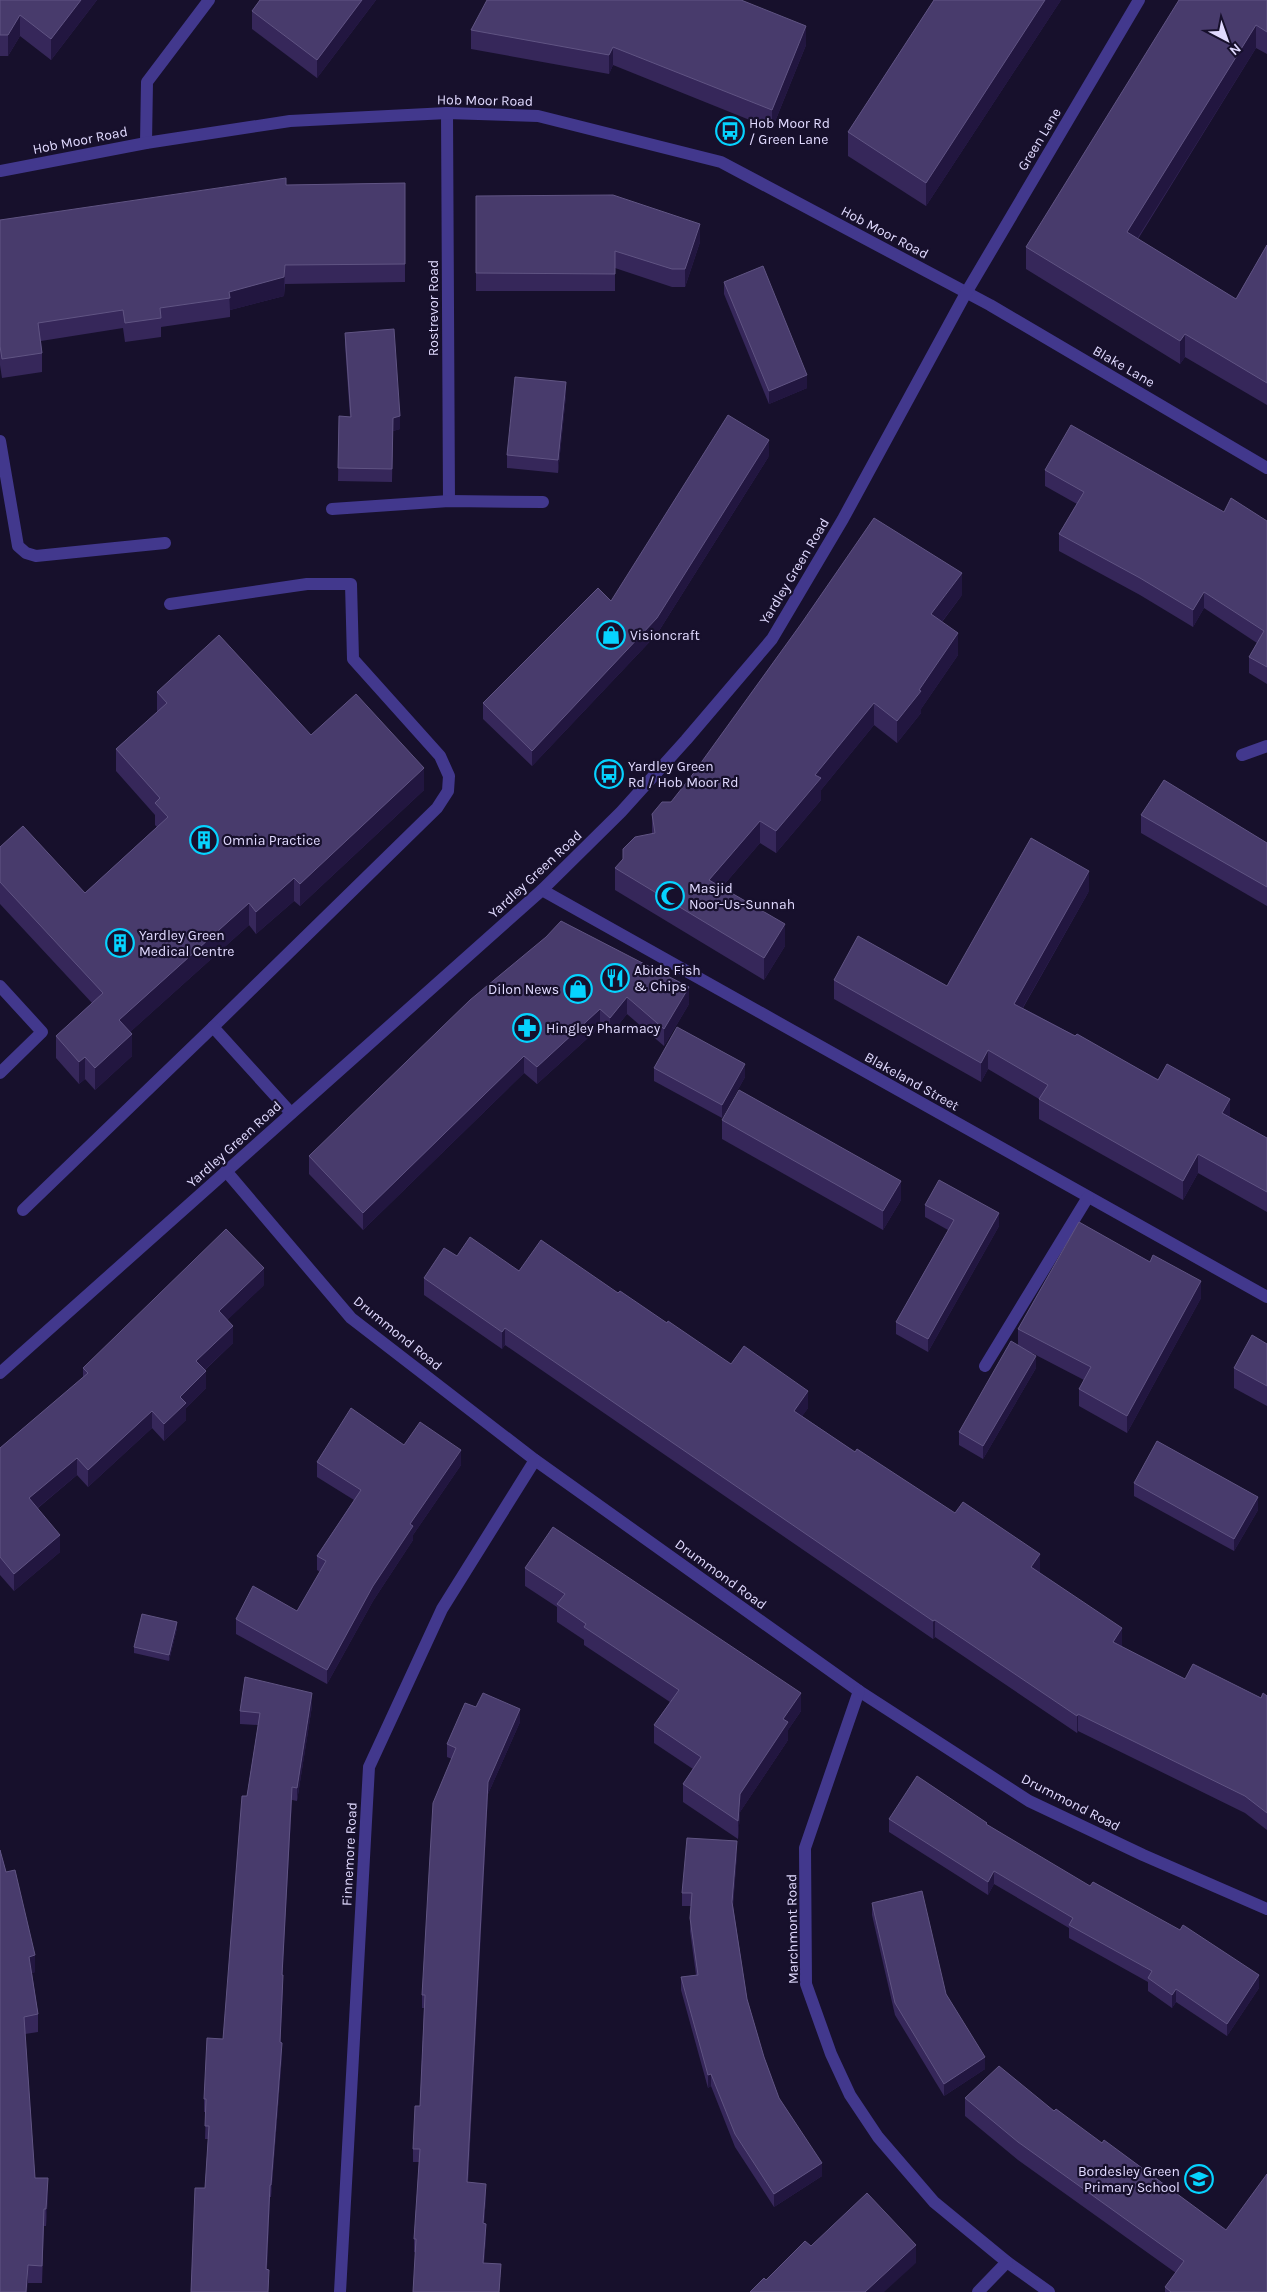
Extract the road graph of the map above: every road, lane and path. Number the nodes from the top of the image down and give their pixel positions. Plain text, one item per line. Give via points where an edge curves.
1 (209, 0) edge
2 (1139, 0) edge
3 (447, 113) junction
4 (146, 143) junction
5 (0, 171) edge
6 (966, 293) junction
7 (0, 441) edge
8 (1267, 468) edge
9 (449, 502) junction
10 (543, 502) dead end
11 (332, 509) dead end
12 (165, 543) dead end
13 (170, 604) dead end
14 (1267, 746) edge
15 (1242, 755) dead end
16 (542, 890) junction
17 (0, 986) edge
18 (213, 1027) junction
19 (0, 1073) edge
20 (291, 1113) junction
21 (226, 1171) junction
22 (1088, 1197) junction
23 (23, 1210) dead end
24 (1267, 1297) edge
25 (984, 1366) dead end
26 (0, 1373) edge
27 (535, 1460) junction
28 (859, 1691) junction
29 (1267, 1909) edge
30 (1007, 2262) junction
31 (340, 2292) edge
32 (978, 2292) edge
33 (1049, 2292) edge

1 - 4 street via 147,82
2 - 6 street, Green Lane
3 - 4 street, Hob Moor Road via 290,121
3 - 6 street, Hob Moor Road via 538,116 721,162
3 - 9 street, Rostrevor Road
4 - 5 street, Hob Moor Road
6 - 8 street, Blake Lane
6 - 16 street, Yardley Green Road via 843,519 772,638 628,805
7 - 12 street via 18,546 26,553 36,556
9 - 10 street
9 - 11 street
13 - 18 street via 307,584 351,584 354,659 440,756 449,776 448,791 437,808
14 - 15 street
16 - 20 street, Yardley Green Road
16 - 22 street, Blakeland Street
17 - 19 street via 42,1032
18 - 20 street
18 - 23 street
20 - 21 street, Yardley Green Road
21 - 26 street, Yardley Green Road
21 - 27 street, Drummond Road via 351,1318
22 - 24 street, Blakeland Street
22 - 25 street
27 - 28 street, Drummond Road
27 - 31 street, Finnemore Road via 442,1609 369,1767
28 - 29 street, Drummond Road via 1029,1801
28 - 30 street, Marchmont Road via 805,1848 806,1984 831,2054 850,2095 878,2137 934,2202
30 - 32 street
30 - 33 street, Marchmont Road

